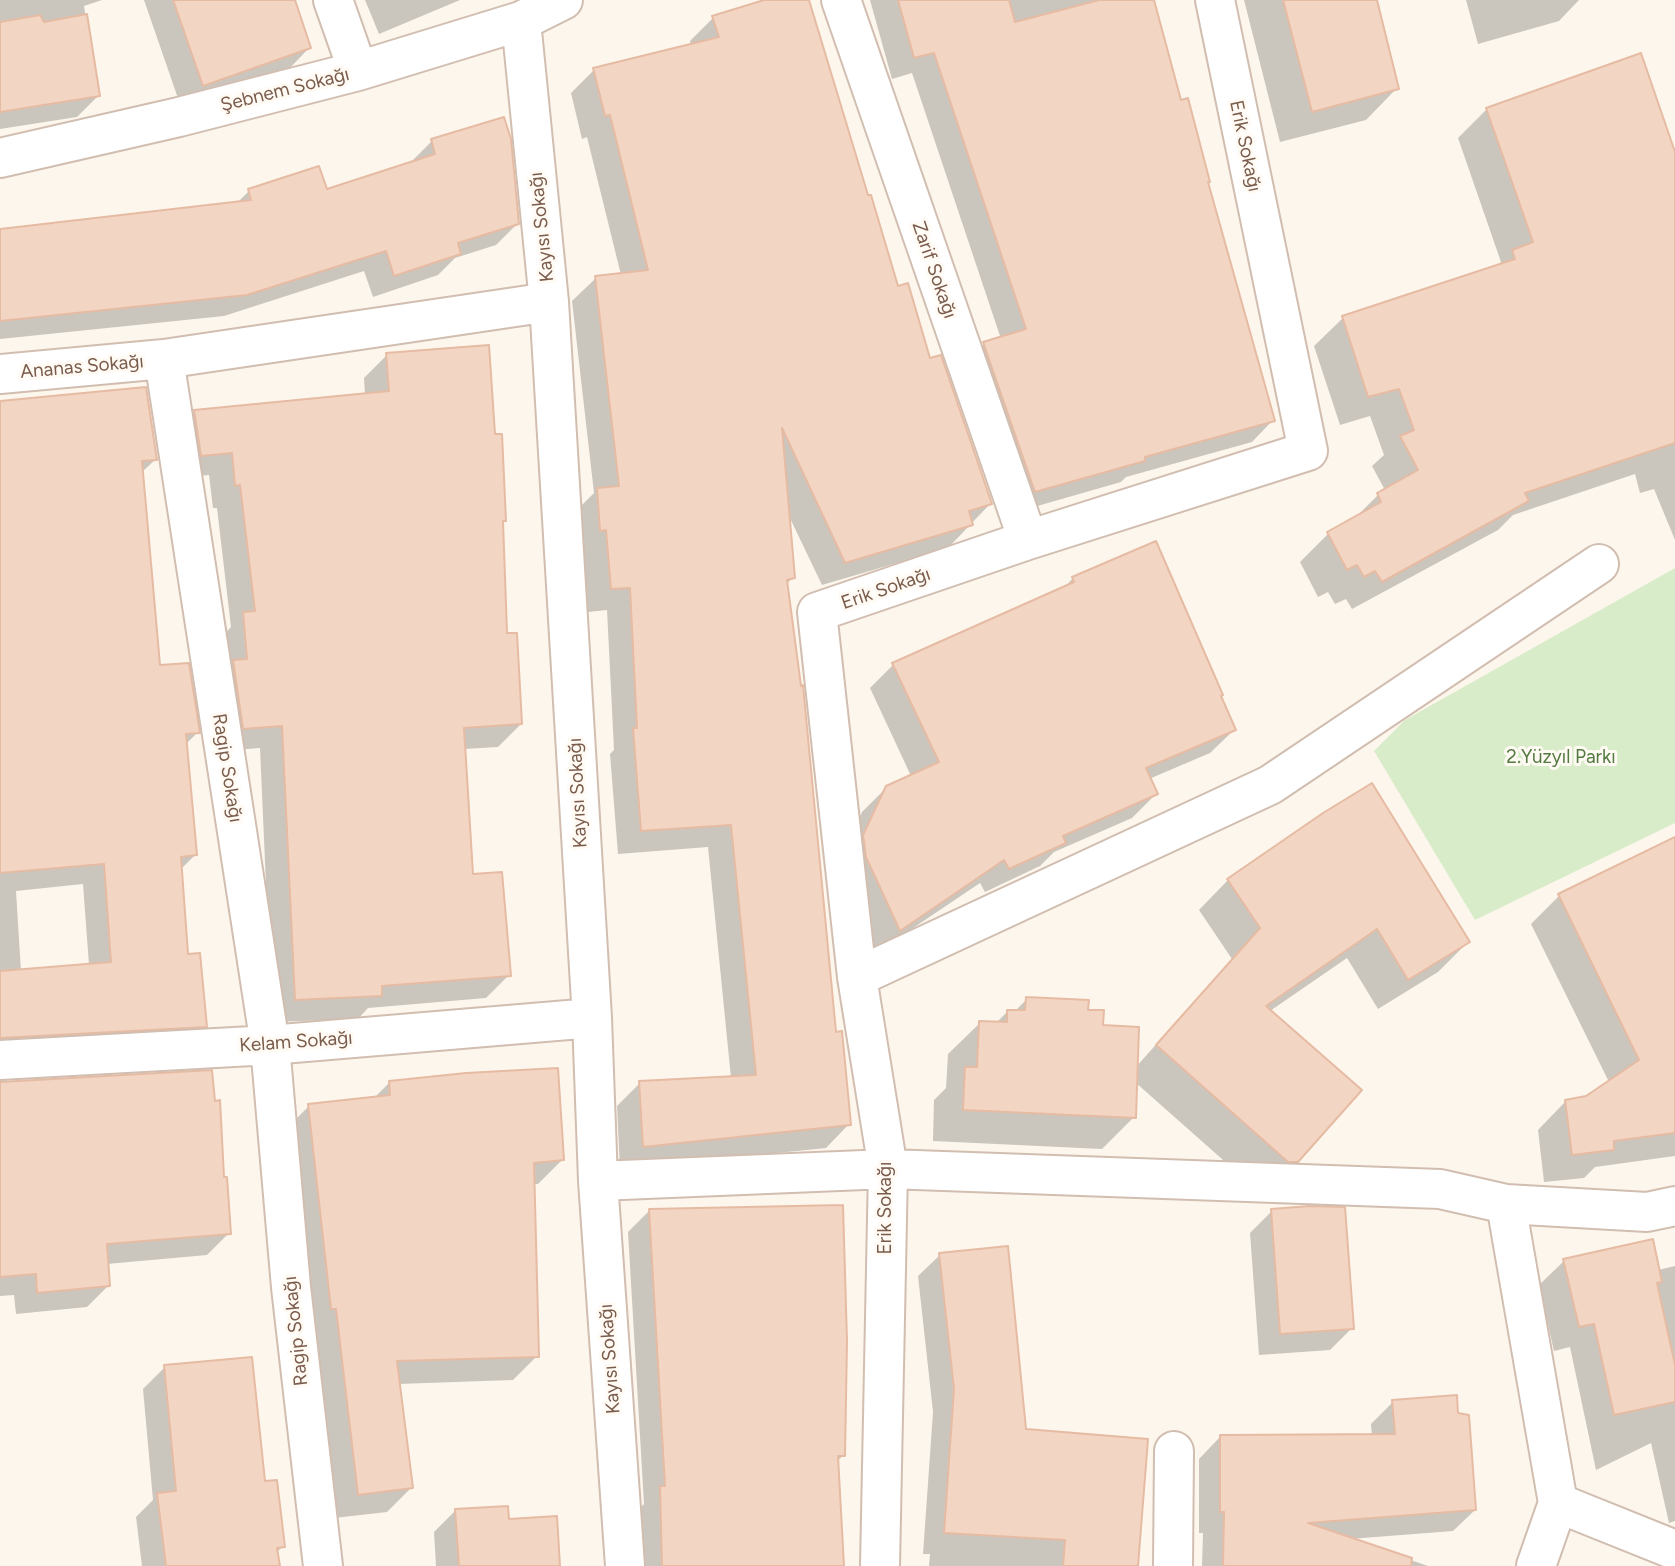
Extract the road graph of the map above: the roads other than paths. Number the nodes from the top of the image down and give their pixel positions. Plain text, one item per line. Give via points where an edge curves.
1 (333, 0) edge
2 (563, 0) edge
3 (841, 0) edge
4 (1215, 0) edge
5 (521, 21) junction
6 (358, 71) junction
7 (0, 158) edge
8 (549, 302) junction
9 (164, 359) junction
10 (0, 374) edge
11 (1028, 540) junction
12 (1599, 564) dead end
13 (857, 977) junction
14 (592, 1018) junction
15 (270, 1045) junction
16 (0, 1059) edge
17 (888, 1169) junction
18 (598, 1181) junction
19 (1506, 1204) junction
20 (1675, 1206) edge
21 (1174, 1451) dead end
22 (1558, 1503) junction
23 (1675, 1550) edge
24 (323, 1566) edge
25 (625, 1566) edge
26 (880, 1566) edge
27 (1172, 1566) edge
28 (1536, 1566) edge

1 - 6 street
2 - 5 street, Şebnem Sokağı
3 - 11 street, Zarif Sokağı
4 - 11 street, Erik Sokağı via 1308,451
5 - 6 street, Şebnem Sokağı
5 - 8 street, Kayısı Sokağı
6 - 7 street, Şebnem Sokağı
8 - 9 street
8 - 14 street, Kayısı Sokağı
9 - 10 street, Ananas Sokağı
9 - 15 street, Ragip Sokağı
11 - 13 street, Erik Sokağı via 817,612
12 - 13 street via 1270,785
13 - 17 street, Erik Sokağı
14 - 15 street, Kelam Sokağı
14 - 18 street, Kayısı Sokağı
15 - 16 street, Kelam Sokağı
15 - 24 street, Ragip Sokağı via 291,1287
17 - 18 street
17 - 19 street via 1440,1189
17 - 26 street, Erik Sokağı
18 - 25 street, Kayısı Sokağı
19 - 20 street via 1647,1212
19 - 22 street
21 - 27 street
22 - 23 street
22 - 28 street

